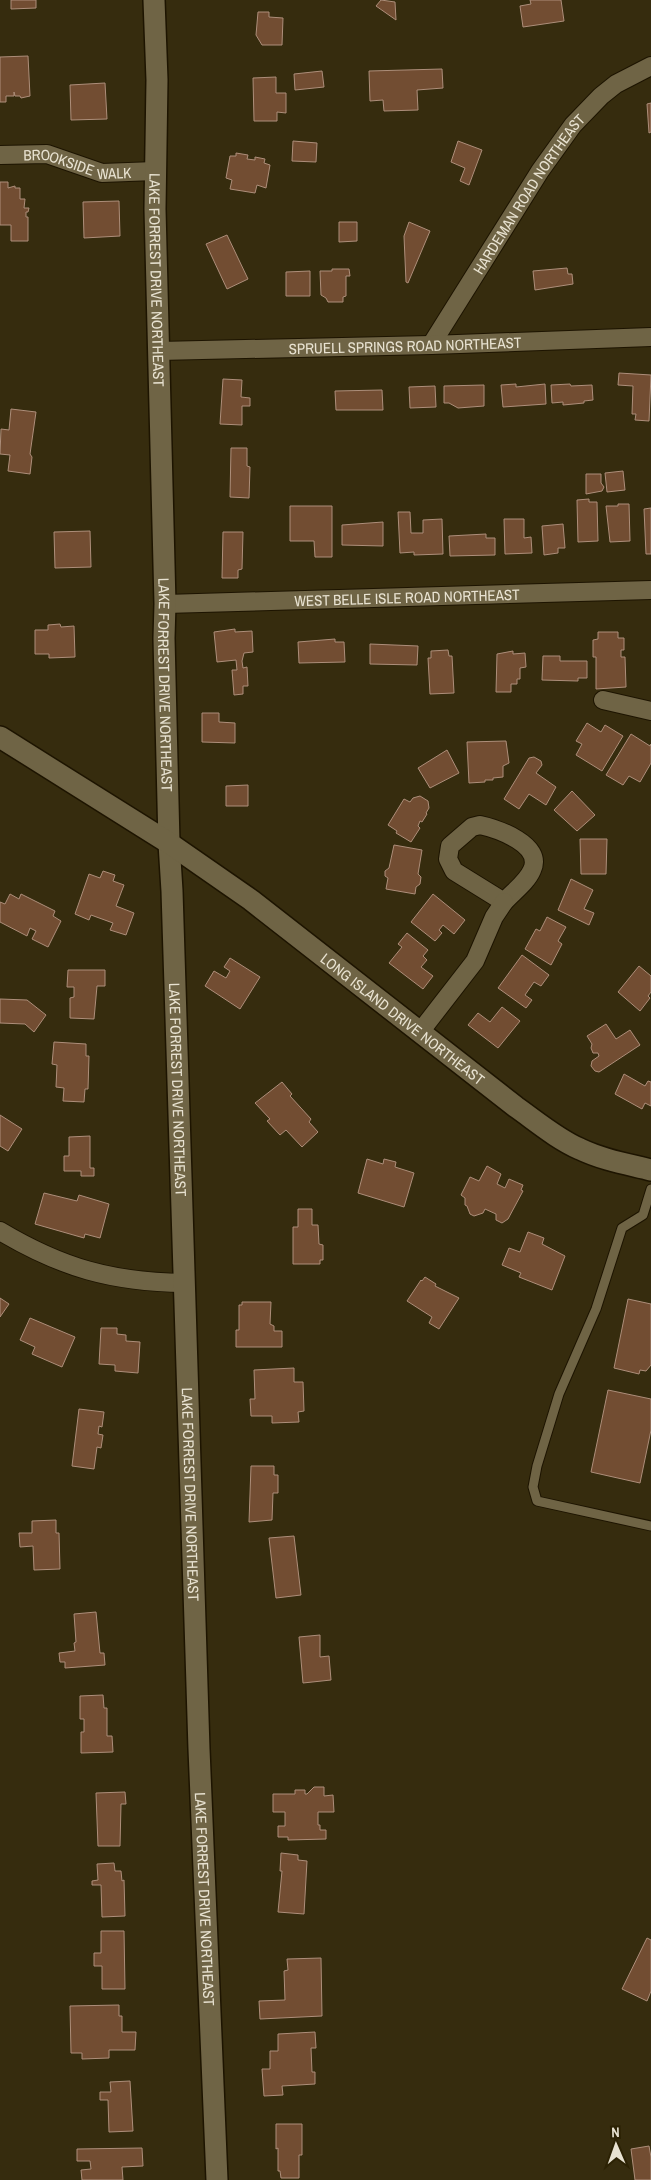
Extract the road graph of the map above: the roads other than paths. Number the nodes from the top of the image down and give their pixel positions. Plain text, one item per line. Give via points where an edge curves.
1 (154, 0) edge
2 (651, 66) edge
3 (0, 155) edge
4 (155, 171) junction
5 (651, 337) edge
6 (431, 345) junction
7 (158, 351) junction
8 (651, 590) edge
9 (165, 604) junction
10 (603, 700) dead end
11 (651, 711) edge
12 (0, 737) edge
13 (169, 843) junction
14 (504, 902) junction
15 (420, 1032) junction
16 (651, 1170) edge
17 (651, 1189) edge
18 (647, 1216) edge
19 (0, 1231) edge
20 (184, 1283) junction
21 (651, 1526) edge
22 (217, 2180) edge

1 - 4 street, LAKE FORREST DRIVE NORTHEAST via 157,80
2 - 6 street, HARDEMAN ROAD NORTHEAST via 616,84 573,125 540,171
3 - 4 street, BROOKSIDE WALK via 46,154 102,173
4 - 7 street, LAKE FORREST DRIVE NORTHEAST
5 - 6 street, SPRUELL SPRINGS ROAD NORTHEAST
6 - 7 street, SPRUELL SPRINGS ROAD NORTHEAST
7 - 9 street, LAKE FORREST DRIVE NORTHEAST
8 - 9 street, WEST BELLE ISLE ROAD NORTHEAST
9 - 13 street, LAKE FORREST DRIVE NORTHEAST
10 - 11 street
12 - 13 street, LONG ISLAND DRIVE NORTHEAST
13 - 15 street, LONG ISLAND DRIVE NORTHEAST via 251,900
13 - 20 street, LAKE FORREST DRIVE NORTHEAST
14 - 14 street via 454,871 448,859 450,846 480,825 523,843 533,855 530,874
14 - 15 street via 475,961
15 - 16 street, LONG ISLAND DRIVE NORTHEAST via 516,1107 579,1149
17 - 18 lane
18 - 21 lane via 622,1228 596,1310 560,1394 533,1488 537,1501
19 - 20 street via 81,1270 116,1278
20 - 22 street, LAKE FORREST DRIVE NORTHEAST

